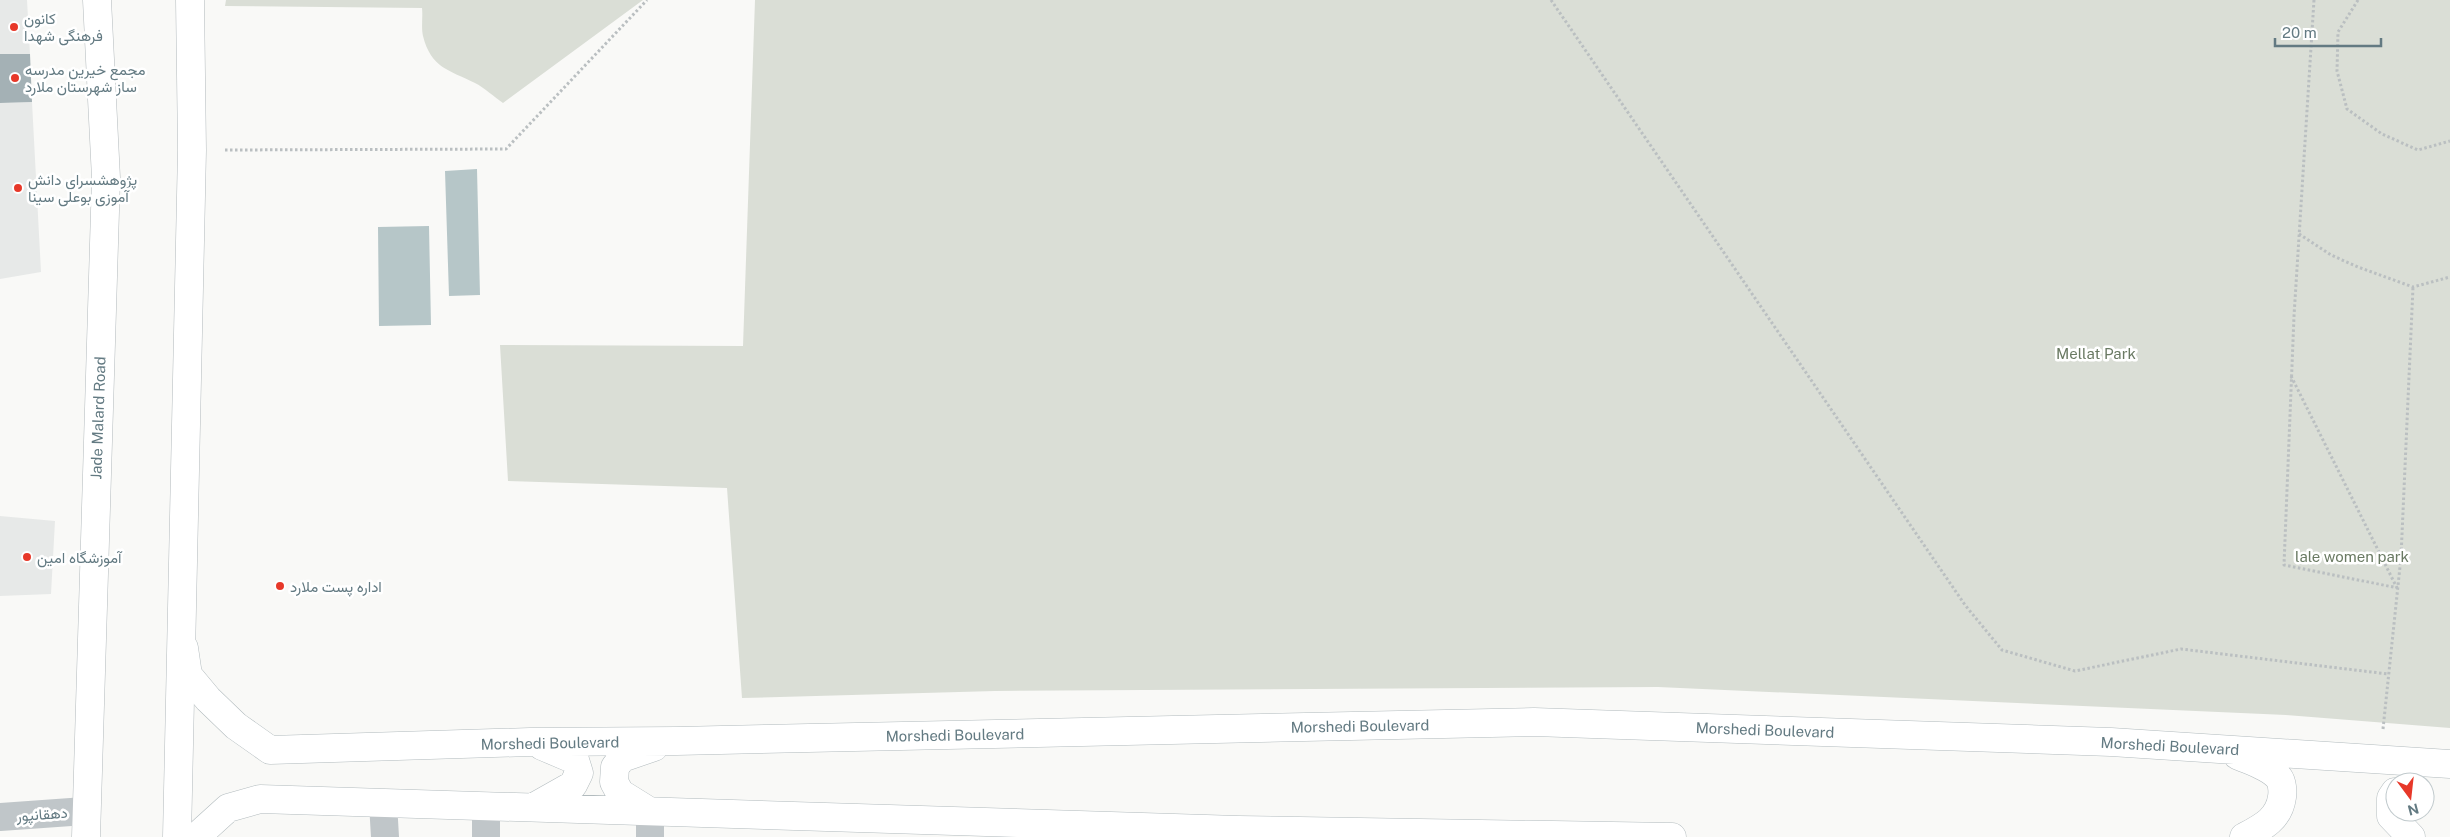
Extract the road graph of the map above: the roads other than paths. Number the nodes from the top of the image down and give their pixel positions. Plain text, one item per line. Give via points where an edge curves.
1 (96, 0) edge
2 (112, 0) edge
3 (190, 0) edge
4 (106, 178) junction
5 (180, 622) junction
6 (677, 741) junction
7 (530, 742) junction
8 (2223, 749) junction
9 (2450, 764) edge
10 (2450, 771) edge
11 (2435, 773) edge
12 (383, 802) junction
13 (486, 806) junction
14 (533, 807) junction
15 (0, 817) edge
16 (2397, 822) edge
17 (85, 824) edge
18 (650, 824) edge
19 (979, 829) edge
20 (1237, 833) edge
21 (1643, 836) edge
22 (177, 837) edge
23 (196, 837) edge
24 (385, 837) edge
25 (486, 837) edge
26 (1672, 837) edge
27 (2244, 837) edge
28 (2411, 837) edge

1 - 4 main road, Jade Malard Road
2 - 4 main road
3 - 5 main road via 192,150
4 - 17 main road, Jade Malard Road
5 - 7 main road, Morshedi Boulevard via 188,675 236,726 270,750
5 - 22 main road
6 - 7 main road, Morshedi Boulevard
6 - 8 main road, Morshedi Boulevard via 1534,722 2111,742
6 - 18 main road via 622,758 616,767 614,782
7 - 14 main road via 576,760 579,773 573,785
8 - 9 main road, Morshedi Boulevard
8 - 27 main road via 2264,767 2279,778 2283,792 2280,810 2270,821
10 - 11 main road
12 - 13 main road
12 - 23 main road via 260,799 228,808
12 - 24 street
13 - 14 main road
13 - 25 street
14 - 18 main road
15 - 17 street, دهقانپور
16 - 28 main road
18 - 19 main road
19 - 20 main road
20 - 21 main road
21 - 26 main road

